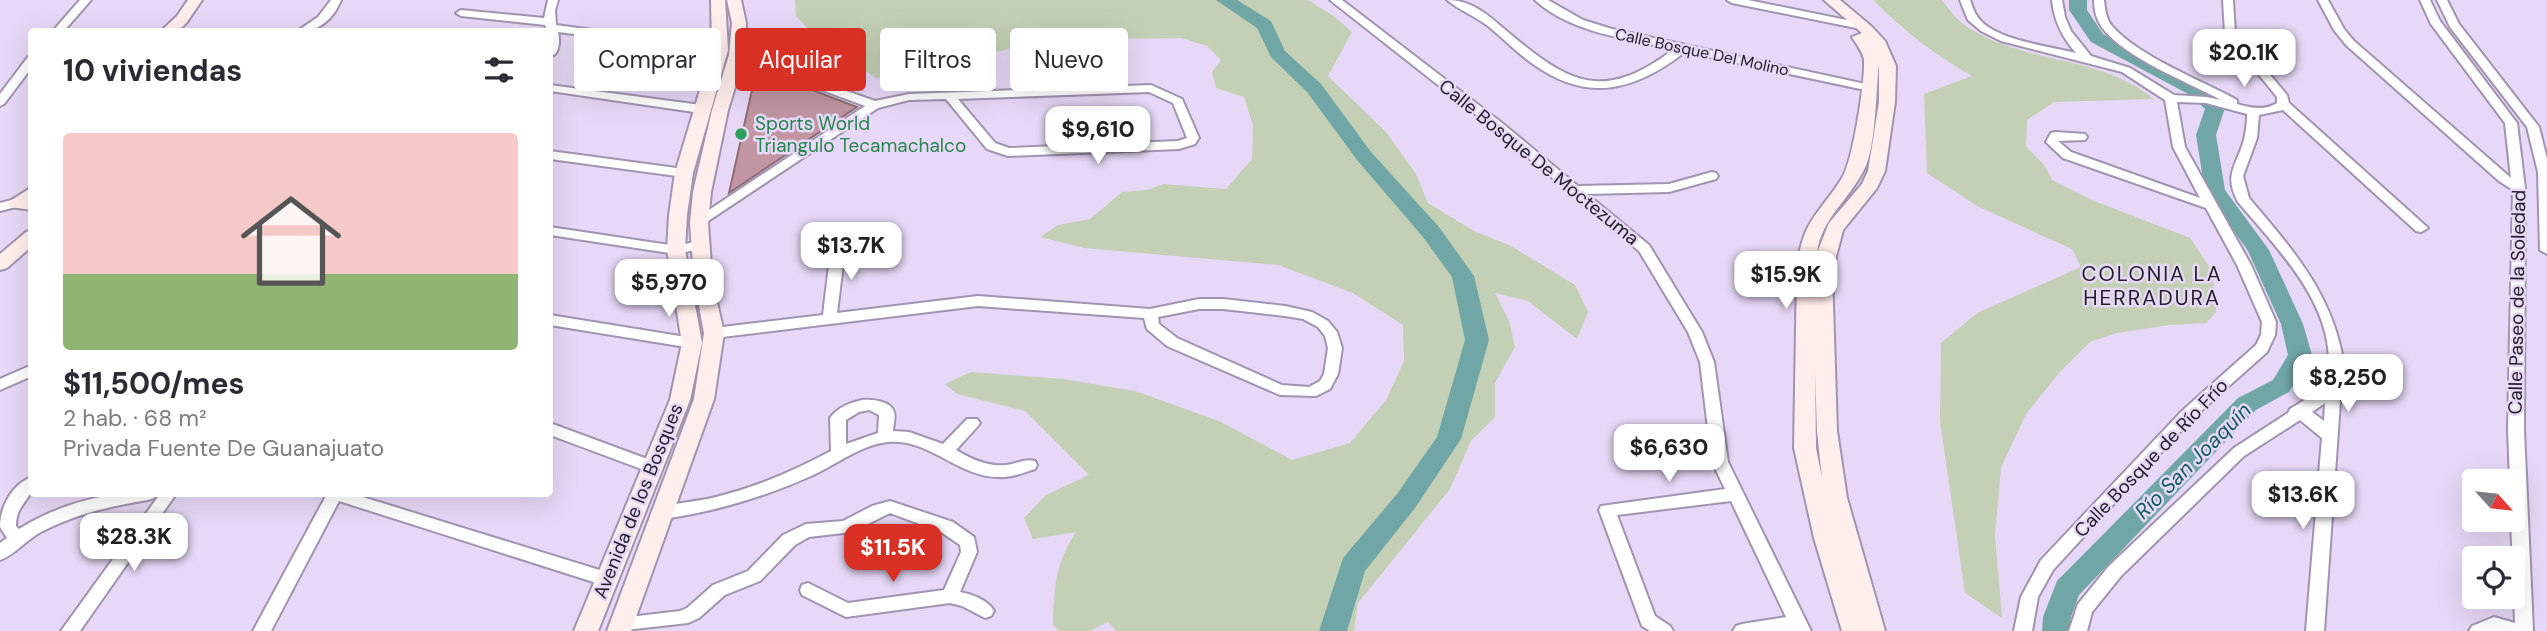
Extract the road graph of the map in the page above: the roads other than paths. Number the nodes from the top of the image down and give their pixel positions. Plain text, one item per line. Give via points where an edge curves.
1 (86, 0) edge
2 (182, 0) edge
3 (195, 0) edge
4 (336, 0) edge
5 (553, 0) edge
6 (718, 0) edge
7 (734, 0) edge
8 (1335, 0) edge
9 (1452, 0) edge
10 (1540, 0) edge
11 (1732, 0) edge
12 (1817, 0) edge
13 (1831, 0) edge
14 (1965, 0) edge
15 (2057, 0) edge
16 (2099, 0) edge
17 (2228, 0) edge
18 (2323, 0) edge
19 (2425, 0) edge
20 (2442, 0) edge
21 (461, 13) dead end
22 (1843, 22) junction
23 (550, 25) junction
24 (1866, 27) junction
25 (61, 28) edge
26 (160, 28) edge
27 (172, 28) edge
28 (309, 28) edge
29 (551, 28) edge
30 (1682, 49) junction
31 (728, 52) junction
32 (2086, 57) junction
33 (28, 65) edge
34 (553, 88) edge
35 (1870, 88) junction
36 (950, 97) junction
37 (2171, 98) junction
38 (0, 102) edge
39 (2283, 104) junction
40 (874, 105) junction
41 (701, 109) junction
42 (2269, 111) junction
43 (2253, 112) junction
44 (2511, 123) junction
45 (2533, 127) junction
46 (2547, 129) edge
47 (2257, 132) dead end
48 (2081, 137) dead end
49 (553, 155) edge
50 (2477, 156) junction
51 (2518, 166) junction
52 (684, 173) junction
53 (1712, 176) dead end
54 (2519, 188) junction
55 (1575, 190) junction
56 (2212, 205) junction
57 (699, 223) junction
58 (2546, 227) edge
59 (2421, 228) dead end
60 (553, 231) edge
61 (28, 240) edge
62 (839, 240) dead end
63 (699, 245) junction
64 (28, 249) edge
65 (676, 250) junction
66 (2547, 250) edge
67 (0, 264) edge
68 (0, 270) edge
69 (1150, 314) junction
70 (553, 320) edge
71 (829, 320) junction
72 (714, 333) junction
73 (692, 343) junction
74 (28, 372) edge
75 (0, 385) edge
76 (2332, 391) junction
77 (2295, 413) junction
78 (972, 423) dead end
79 (553, 430) edge
80 (2328, 434) junction
81 (885, 436) junction
82 (946, 452) junction
83 (839, 454) junction
84 (1029, 466) dead end
85 (652, 467) junction
86 (28, 488) edge
87 (1735, 494) junction
88 (134, 497) edge
89 (166, 497) edge
90 (333, 497) edge
91 (345, 497) edge
92 (663, 513) junction
93 (16, 538) junction
94 (0, 553) edge
95 (606, 579) junction
96 (808, 590) dead end
97 (950, 596) junction
98 (985, 611) dead end
99 (1800, 627) edge
100 (620, 628) edge
101 (70, 631) edge
102 (262, 631) edge
103 (586, 631) edge
104 (1664, 631) edge
105 (1742, 631) edge
106 (1854, 631) edge
107 (1873, 631) edge
108 (2023, 631) edge
109 (2078, 631) edge
110 (2315, 631) edge
111 (2478, 631) edge
112 (2518, 631) edge
113 (2524, 631) edge

1 - 25 street
2 - 26 main road
3 - 27 main road
4 - 28 street via 331,12
5 - 23 street
6 - 31 main road, Avenida de los Bosques
7 - 31 main road, Avenida de los Bosques via 739,23
8 - 55 street, Calle Bosque De Moctezuma
9 - 30 street via 1485,18 1548,69 1576,81 1605,85 1634,81
10 - 30 street, Calle Bosque Del Molino via 1579,22
11 - 22 street
12 - 22 main road
13 - 24 main road
14 - 32 street via 1972,18 2005,39
15 - 32 street via 2066,35
16 - 43 street via 2108,29 2144,54
17 - 39 street via 2230,33 2276,86
18 - 50 street via 2350,43
19 - 44 street, Calle Paseo de la Soledad via 2435,22
20 - 45 street, Calle Paseo de la Soledad via 2454,25
21 - 23 street
22 - 24 street
22 - 35 main road via 1863,40 1872,59
23 - 29 street
23 - 31 street
24 - 107 main road via 1889,61 1891,77 1879,166 1870,185 1835,227 1823,272 1827,430 1836,498
30 - 35 street, Calle Bosque Del Molino
31 - 40 street
31 - 41 main road, Avenida de los Bosques
31 - 57 main road, Avenida de los Bosques
32 - 37 street via 2126,71
33 - 38 street
34 - 41 street
35 - 106 main road via 1860,158 1851,178 1817,223 1807,268 1805,448 1825,538
36 - 36 street via 991,146 1008,152 1179,145 1193,138 1178,101 1151,88
36 - 40 street via 909,97
37 - 43 street via 2206,100
37 - 56 street, Calle Bosque de Río Frío via 2179,147
39 - 42 street
39 - 59 street
40 - 57 street
41 - 52 main road, Avenida de los Bosques
42 - 43 street
42 - 47 street
43 - 76 street via 2250,142 2235,170 2236,183 2243,199 2316,292 2334,336
44 - 45 street
44 - 51 street, Calle Paseo de la Soledad
45 - 46 street
45 - 58 street, Calle Paseo de la Soledad via 2544,172
48 - 56 street via 2055,136 2052,142 2067,155
49 - 52 street
50 - 51 street
50 - 54 street
51 - 54 street, Calle Paseo de la Soledad
52 - 65 main road, Avenida de los Bosques
53 - 55 street via 1669,188
54 - 113 street, Calle Paseo de la Soledad via 2515,430
55 - 87 street, Calle Bosque De Moctezuma via 1644,248 1689,320 1707,362 1720,462
56 - 108 street, Calle Bosque de Río Frío via 2264,310 2268,335 2262,348 2187,415 2047,565 2030,597
57 - 63 main road, Avenida de los Bosques
58 - 66 street, Calle Paseo de la Soledad
60 - 65 street
61 - 67 main road
62 - 71 street
63 - 65 street
63 - 72 main road, Avenida de los Bosques
64 - 68 main road
65 - 73 main road, Avenida de los Bosques
69 - 69 street via 1152,326 1172,342 1280,390 1311,393 1325,385 1331,374 1332,335 1307,315 1211,304
69 - 71 street via 978,301
70 - 73 street
71 - 72 street
72 - 92 main road, Avenida de los Bosques via 704,399
73 - 85 main road, Avenida de los Bosques via 680,400
74 - 75 street
76 - 77 street
76 - 80 street
77 - 80 street via 2308,416
77 - 109 street via 2239,452 2115,571 2084,609
78 - 82 street
79 - 85 street
80 - 110 street
81 - 82 street via 913,439
81 - 83 street
81 - 83 street via 884,409 852,407 838,418
82 - 84 street via 990,471
83 - 92 street via 786,480
85 - 95 main road, Avenida de los Bosques
86 - 93 street via 9,512 8,527
87 - 99 street, Calle Bosque De Moctezuma
87 - 104 street via 1607,510 1648,621
88 - 93 street via 86,507
89 - 101 street
90 - 102 street
91 - 95 street
92 - 100 main road, Avenida de los Bosques
93 - 94 street
95 - 103 main road, Avenida de los Bosques
96 - 97 street via 846,610
97 - 98 street
97 - 100 street via 969,552 968,542 947,527 890,507 846,527 806,531 789,540 754,576 719,590 703,607 682,618
99 - 105 street
111 - 112 street via 2494,624

